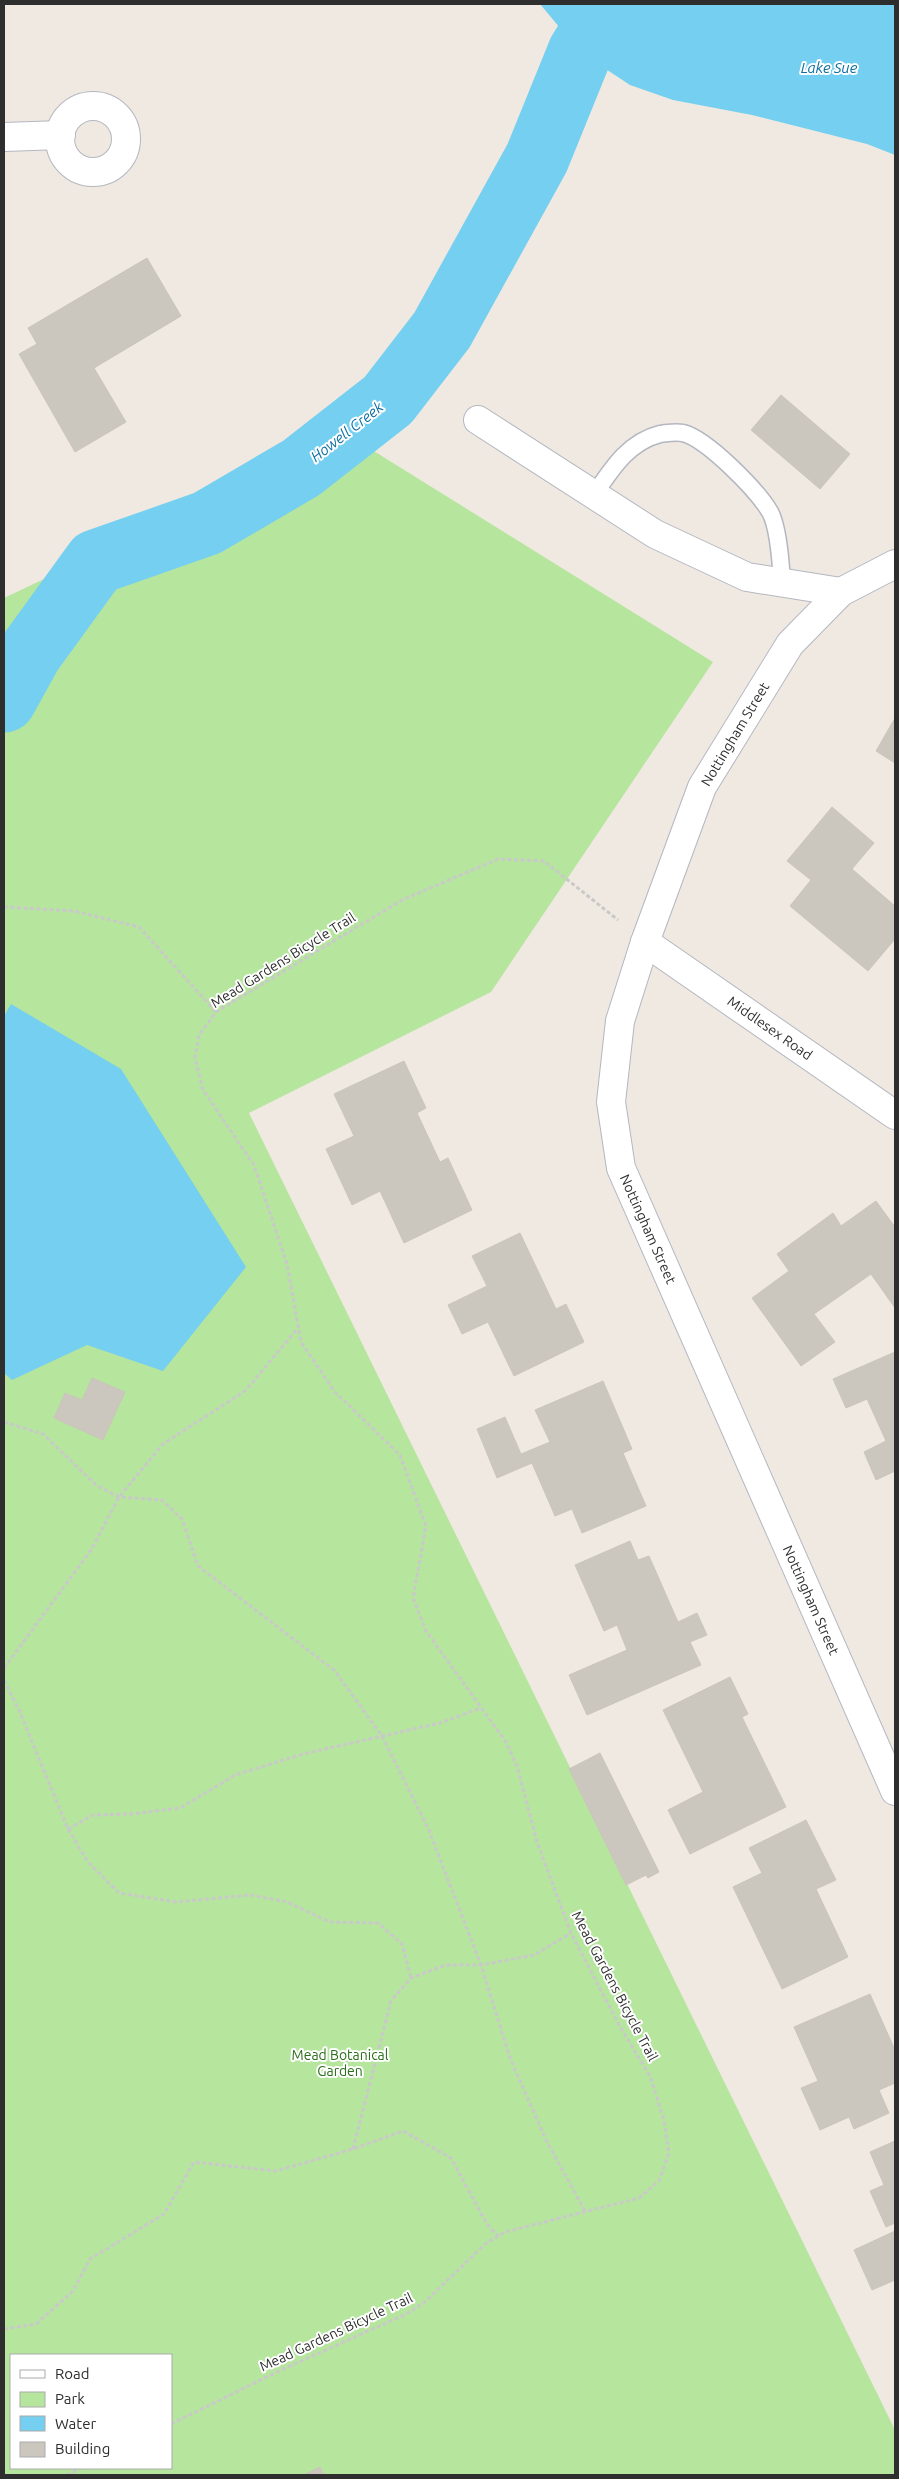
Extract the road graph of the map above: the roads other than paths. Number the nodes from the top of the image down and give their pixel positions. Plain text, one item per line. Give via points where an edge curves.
1 (60, 135) dead end
2 (4, 137) edge
3 (478, 420) dead end
4 (594, 495) junction
5 (895, 564) edge
6 (782, 583) junction
7 (841, 592) junction
8 (646, 942) junction
9 (895, 1115) edge
10 (895, 1791) edge

1 - 2 street
3 - 4 street
4 - 6 street via 655,534 747,577
4 - 6 lane via 627,452 660,434 683,433 736,470 771,513 781,557
5 - 7 street, Nottingham Street
6 - 7 street
7 - 8 street, Nottingham Street via 790,644 702,787
8 - 9 street, Middlesex Road
8 - 10 street, Nottingham Street via 620,1022 611,1102 621,1168

